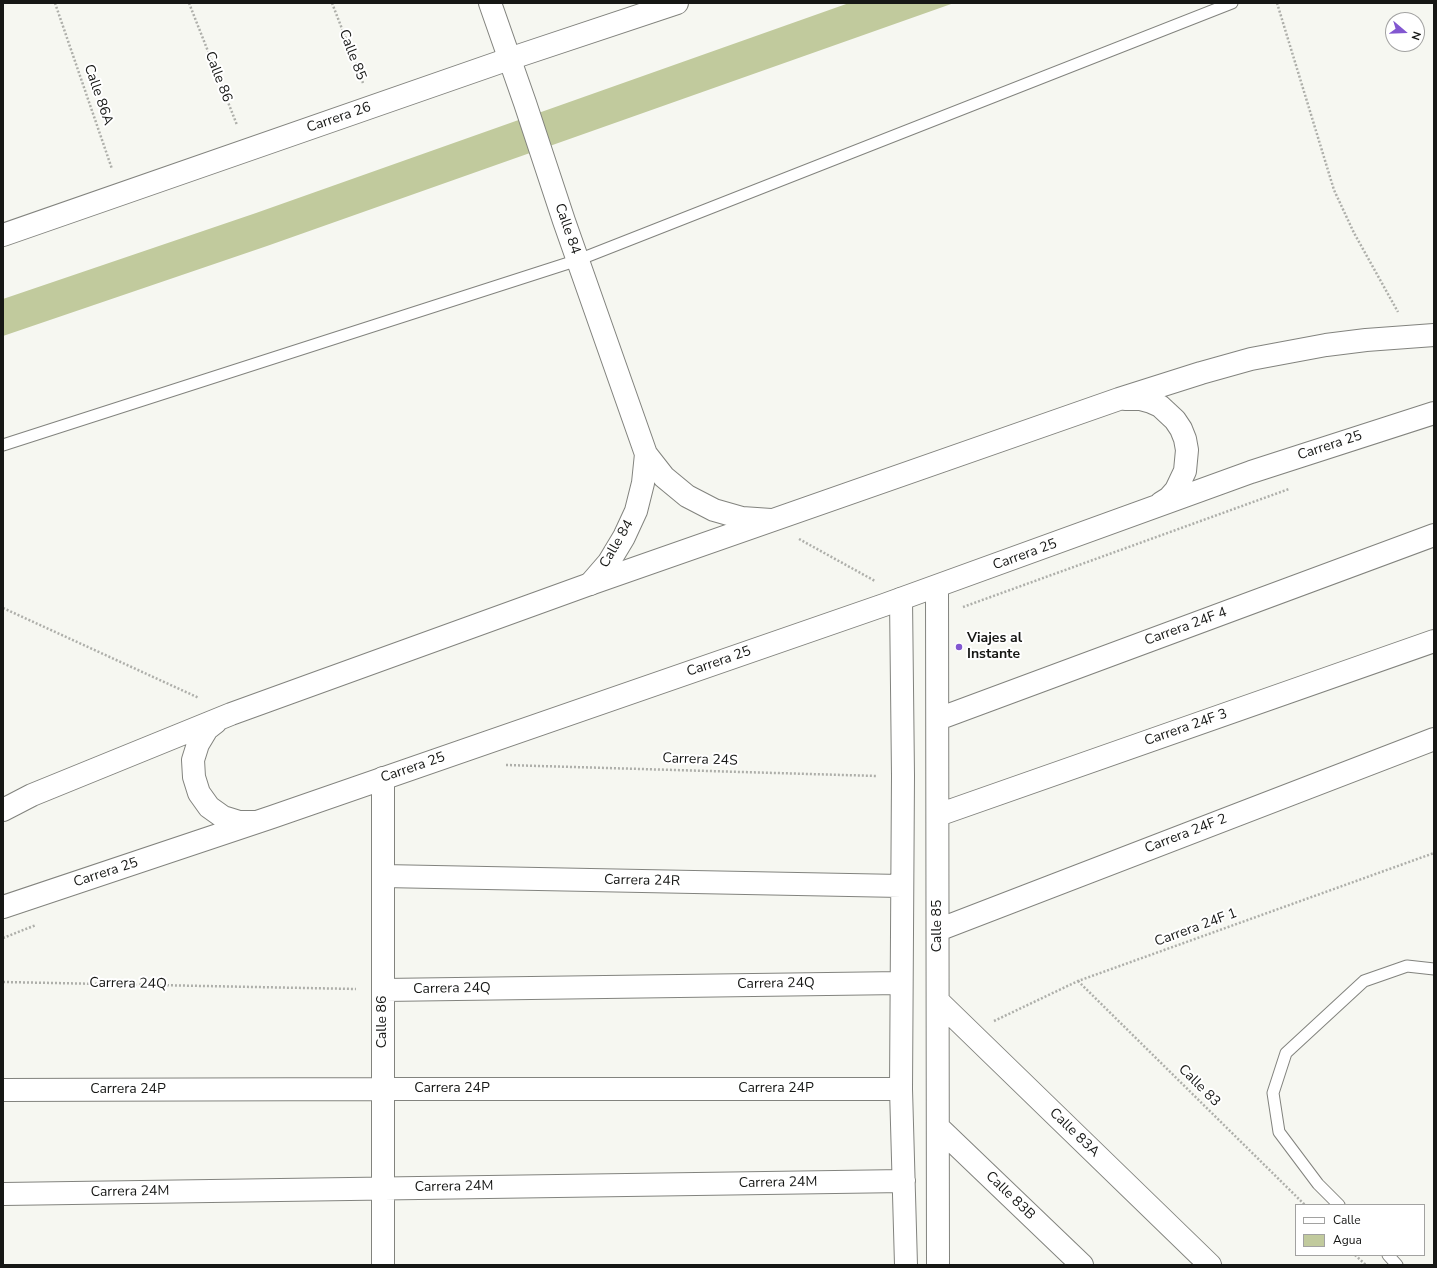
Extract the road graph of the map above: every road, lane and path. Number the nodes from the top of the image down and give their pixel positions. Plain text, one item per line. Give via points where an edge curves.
1 (56, 3) edge
2 (189, 3) edge
3 (332, 3) edge
4 (490, 3) edge
5 (677, 3) edge
6 (1232, 3) edge
7 (1277, 3) edge
8 (509, 59) junction
9 (373, 106) junction
10 (247, 150) junction
11 (121, 194) junction
12 (3, 235) edge
13 (578, 260) junction
14 (1434, 336) edge
15 (1413, 338) junction
16 (1119, 400) junction
17 (1434, 412) edge
18 (3, 445) edge
19 (646, 454) junction
20 (1293, 488) dead end
21 (1151, 509) junction
22 (772, 520) junction
23 (1434, 535) edge
24 (794, 536) dead end
25 (876, 581) dead end
26 (590, 584) junction
27 (937, 586) junction
28 (901, 599) junction
29 (3, 608) edge
30 (958, 608) dead end
31 (1434, 640) edge
32 (231, 714) junction
33 (938, 719) junction
34 (1434, 739) edge
35 (504, 765) dead end
36 (903, 776) junction
37 (382, 778) junction
38 (3, 810) edge
39 (938, 815) junction
40 (272, 818) junction
41 (1434, 853) edge
42 (383, 876) junction
43 (901, 886) junction
44 (3, 907) edge
45 (938, 930) junction
46 (1434, 969) edge
47 (1078, 981) junction
48 (3, 982) edge
49 (901, 983) junction
50 (383, 990) junction
51 (938, 1001) junction
52 (970, 1032) junction
53 (383, 1089) junction
54 (901, 1089) junction
55 (3, 1090) edge
56 (938, 1127) junction
57 (904, 1181) junction
58 (383, 1188) junction
59 (3, 1194) edge
60 (1304, 1204) edge
61 (1338, 1204) edge
62 (1356, 1256) edge
63 (1389, 1256) edge
64 (383, 1265) edge
65 (906, 1265) edge
66 (938, 1265) edge
67 (1082, 1265) edge
68 (1210, 1265) edge
69 (1366, 1265) edge
70 (1398, 1265) edge

1 - 11 path, Calle 86A
2 - 10 path, Calle 86
3 - 9 path, Calle 85
4 - 8 street, Calle 84
5 - 8 street, Carrera 26
6 - 13 lane
7 - 15 path via 1334,190 1354,233
8 - 9 street, Carrera 26
8 - 13 street, Calle 84
9 - 10 street, Carrera 26
10 - 11 street, Carrera 26
11 - 12 street, Carrera 26
13 - 18 lane
13 - 19 street, Calle 84
14 - 15 street
15 - 16 street via 1326,345 1251,359
16 - 21 street via 1140,399 1160,406 1175,420 1185,439 1187,460 1181,480 1169,498
16 - 22 street
17 - 21 street, Carrera 25 via 1251,472
19 - 22 street, Calle 84 via 664,477 687,496 714,510 742,518
19 - 26 street, Calle 84 via 643,483 636,511 609,562
20 - 30 path
21 - 27 street, Carrera 25
22 - 26 street
23 - 33 street, Carrera 24F 4
24 - 25 path
26 - 32 street
27 - 28 street, Carrera 25
27 - 33 street, Calle 85
28 - 36 street
28 - 37 street, Carrera 25
29 - 32 path
31 - 39 street, Carrera 24F 3
32 - 38 street via 32,795
32 - 40 street via 207,730 198,744 193,760 194,777 199,793 209,807 223,817 239,822 256,822
33 - 39 street, Calle 85
34 - 45 street, Carrera 24F 2
35 - 36 path, Carrera 24S
36 - 43 street
37 - 40 street, Carrera 25
37 - 42 street, Calle 86
39 - 45 street, Calle 85
40 - 44 street, Carrera 25
41 - 47 path, Carrera 24F 1
42 - 43 street, Carrera 24R
42 - 50 street, Calle 86
43 - 49 street
45 - 51 street, Calle 85
46 - 61 lane via 1407,966 1364,981 1286,1053 1273,1093 1278,1132 1318,1184
47 - 52 path, Carrera 24F 1
47 - 60 path, Calle 83
48 - 50 path, Carrera 24Q
49 - 50 street, Carrera 24Q
49 - 54 street
50 - 53 street, Calle 86
51 - 52 street, Calle 83A
51 - 56 street, Calle 85
52 - 68 street, Calle 83A
53 - 54 street, Carrera 24P
53 - 55 street, Carrera 24P
53 - 58 street, Calle 86
54 - 57 street
56 - 66 street, Calle 85
56 - 67 street, Calle 83B
57 - 58 street, Carrera 24M
57 - 65 street
58 - 59 street, Carrera 24M
58 - 64 street, Calle 86
62 - 69 path
63 - 70 lane

